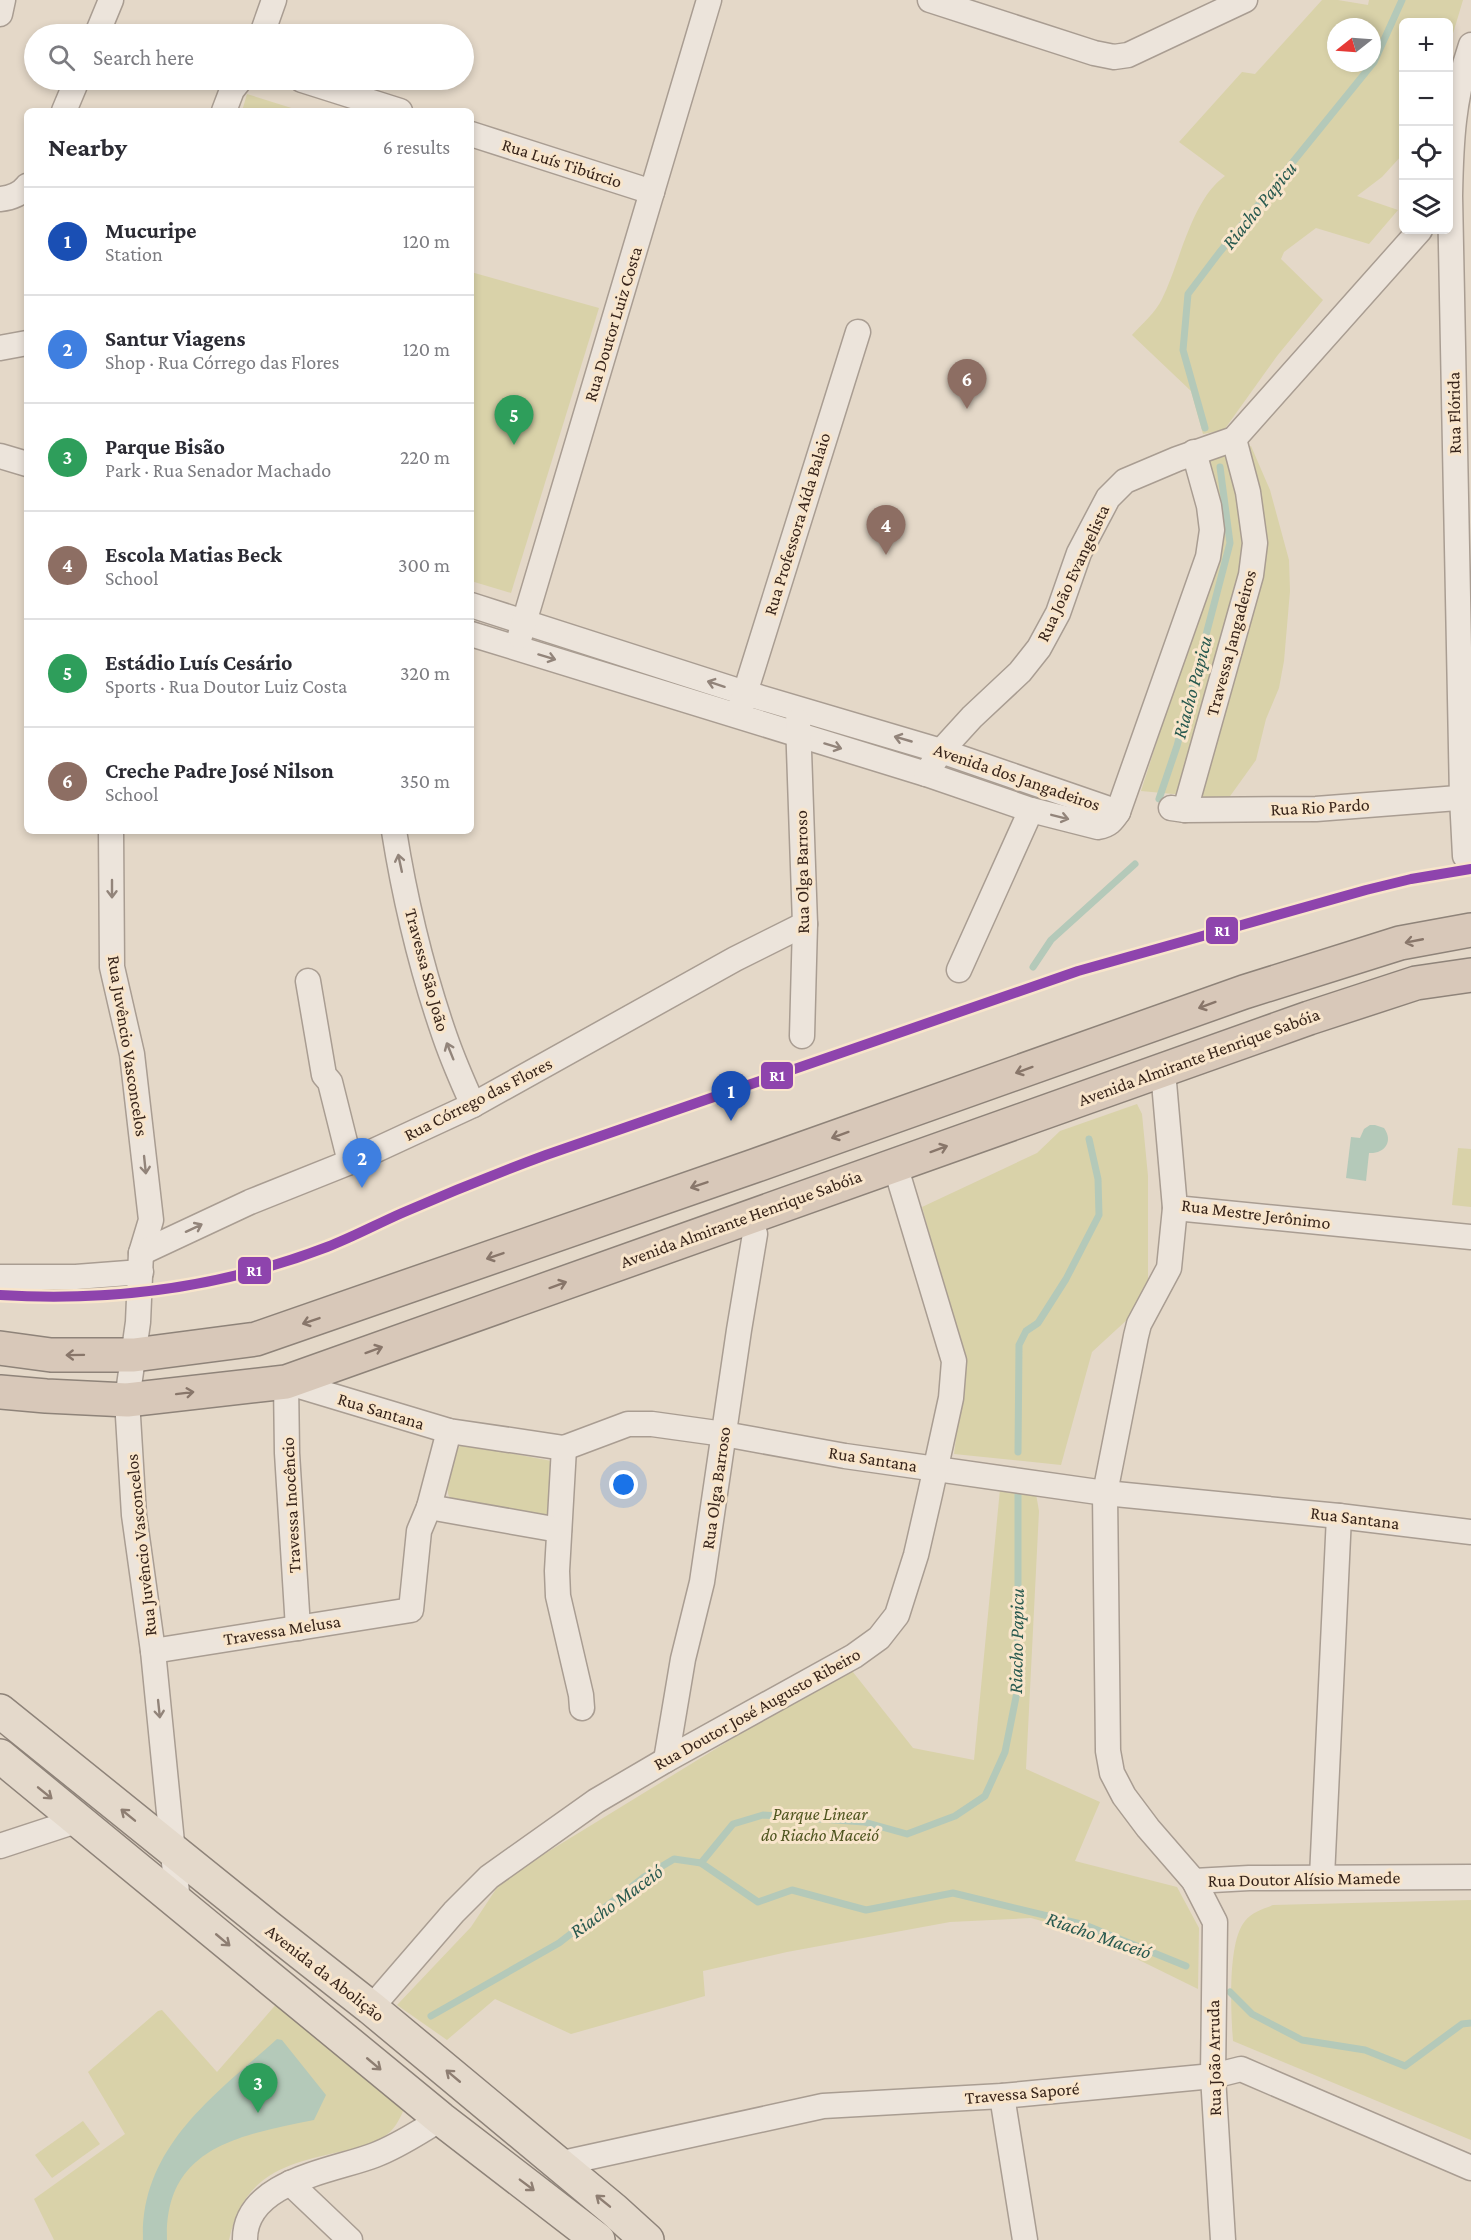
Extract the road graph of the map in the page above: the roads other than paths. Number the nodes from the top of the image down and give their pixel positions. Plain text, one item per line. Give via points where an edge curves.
1 (3, 0) edge
2 (111, 0) edge
3 (274, 0) edge
4 (709, 0) edge
5 (930, 0) edge
6 (1245, 0) edge
7 (0, 14) edge
8 (101, 24) edge
9 (266, 24) edge
10 (1471, 45) edge
11 (73, 90) edge
12 (232, 90) edge
13 (334, 90) edge
14 (65, 108) edge
15 (225, 108) edge
16 (391, 108) edge
17 (474, 135) edge
18 (1450, 180) edge
19 (24, 190) edge
20 (652, 192) junction
21 (0, 199) edge
22 (1416, 234) edge
23 (1450, 234) edge
24 (858, 332) dead end
25 (24, 344) edge
26 (0, 348) edge
27 (1231, 440) junction
28 (1199, 451) junction
29 (0, 456) edge
30 (24, 463) edge
31 (474, 606) edge
32 (524, 622) junction
33 (474, 635) edge
34 (516, 648) junction
35 (745, 693) junction
36 (797, 708) junction
37 (737, 717) junction
38 (799, 736) junction
39 (941, 751) junction
40 (926, 774) junction
41 (1467, 797) edge
42 (1127, 802) junction
43 (1177, 808) joint
44 (1031, 810) junction
45 (111, 834) edge
46 (395, 834) edge
47 (1468, 856) edge
48 (805, 924) junction
49 (1471, 930) edge
50 (959, 970) dead end
51 (1471, 975) edge
52 (308, 981) dead end
53 (1244, 992) junction
54 (801, 1036) dead end
55 (1257, 1036) junction
56 (1162, 1071) junction
57 (473, 1105) junction
58 (350, 1162) junction
59 (895, 1165) junction
60 (1175, 1208) junction
61 (750, 1216) junction
62 (1471, 1237) edge
63 (141, 1262) junction
64 (0, 1277) edge
65 (0, 1348) edge
66 (134, 1355) junction
67 (286, 1382) junction
68 (0, 1392) edge
69 (127, 1400) junction
70 (448, 1431) junction
71 (724, 1434) junction
72 (564, 1448) junction
73 (935, 1469) junction
74 (1105, 1493) junction
75 (429, 1507) junction
76 (1339, 1516) junction
77 (559, 1530) junction
78 (1471, 1532) edge
79 (298, 1628) junction
80 (153, 1651) junction
81 (582, 1708) dead end
82 (0, 1711) edge
83 (0, 1756) edge
84 (666, 1760) junction
85 (79, 1820) junction
86 (0, 1846) edge
87 (173, 1852) junction
88 (1322, 1877) junction
89 (1471, 1877) edge
90 (1194, 1881) junction
91 (178, 1903) junction
92 (371, 2008) junction
93 (1213, 2076) junction
94 (1002, 2096) junction
95 (441, 2120) junction
96 (558, 2164) junction
97 (1471, 2168) edge
98 (290, 2183) junction
99 (245, 2240) edge
100 (350, 2240) edge
101 (598, 2240) edge
102 (646, 2240) edge
103 (1025, 2240) edge
104 (1223, 2240) edge

1 - 7 street
2 - 8 street
3 - 9 street
4 - 20 street, Rua Doutor Luiz Costa
5 - 6 street via 1114,57 1154,44
10 - 18 street, Rua Flórida via 1460,76 1451,132
11 - 14 street
12 - 15 street
13 - 16 street
17 - 20 street, Rua Luís Tibúrcio
19 - 21 street via 11,198
20 - 32 street, Rua Doutor Luiz Costa
22 - 27 street, Rua João Evangelista
23 - 41 street, Rua Flórida
24 - 35 street, Rua Professora Aída Balaio
25 - 26 street
27 - 28 street, Rua João Evangelista
27 - 43 street, Travessa Jangadeiros via 1248,492 1255,543 1251,576
28 - 39 street, Rua João Evangelista via 1125,481 1108,498 1078,553 1058,613 1039,648
28 - 42 street via 1212,530 1208,557
29 - 30 street
31 - 32 street, Avenida dos Jangadeiros
32 - 34 street, Rua Doutor Luiz Costa
35 -> 32 street, Avenida dos Jangadeiros
33 - 34 street, Avenida dos Jangadeiros
34 -> 37 street, Avenida dos Jangadeiros
35 - 36 street, Avenida dos Jangadeiros
35 - 37 street, Rua Professora Aída Balaio
36 - 38 street, Rua Olga Barroso
39 -> 36 street, Avenida dos Jangadeiros
37 - 38 street, Avenida dos Jangadeiros
38 -> 40 street, Avenida dos Jangadeiros
38 - 48 street, Rua Olga Barroso
39 - 40 street, Rua João Evangelista
39 - 42 street, Avenida dos Jangadeiros
40 - 44 street, Avenida dos Jangadeiros
41 - 43 street, Rua Rio Pardo via 1316,809
41 - 47 street, Rua Flórida
44 -> 42 street, Avenida dos Jangadeiros via 1098,826 1110,823
44 - 50 street
45 -> 63 street, Rua Juvêncio Vasconcelos via 112,967 132,1054 150,1220
57 -> 46 street, Travessa São João via 429,987
48 - 54 street, Rua Olga Barroso
48 - 57 street, Rua Córrego das Flores
49 -> 53 highway via 1400,943
51 - 55 highway, Avenida Almirante Henrique Sabóia via 1416,983
52 - 58 street via 324,1075 330,1082
53 - 55 highway
53 -> 66 highway via 256,1339
55 - 56 highway, Avenida Almirante Henrique Sabóia
59 -> 56 highway, Avenida Almirante Henrique Sabóia
56 - 60 street, Rua Mestre Jerônimo
57 - 58 street, Rua Córrego das Flores
63 -> 58 street, Rua Córrego das Flores via 250,1202
59 - 61 highway, Avenida Almirante Henrique Sabóia
59 - 73 street, Rua Doutor José Augusto Ribeiro via 954,1361 951,1398
60 - 62 street, Rua Mestre Jerônimo
60 - 74 street, Rua Doutor Alísio Mamede via 1169,1268 1139,1324
67 -> 61 highway, Avenida Almirante Henrique Sabóia
61 - 71 street, Rua Olga Barroso via 755,1234
63 - 64 street via 76,1277
63 - 66 street, Rua Juvêncio Vasconcelos
66 -> 65 highway via 51,1355
66 - 69 street, Rua Juvêncio Vasconcelos
69 -> 67 highway, Avenida Almirante Henrique Sabóia
67 - 70 street, Rua Santana
67 - 79 street, Travessa Inocêncio
68 - 69 highway, Avenida Almirante Henrique Sabóia
69 - 80 street, Rua Juvêncio Vasconcelos via 134,1515
70 - 72 street, Rua Santana
70 - 75 street
71 - 72 street, Rua Santana via 628,1424
71 - 73 street, Rua Santana
71 - 84 street, Rua Olga Barroso via 702,1582 683,1659
72 - 77 street
73 - 74 street, Rua Santana
73 - 84 street, Rua Doutor José Augusto Ribeiro via 916,1556 897,1615 879,1638 854,1656
74 - 76 street, Rua Santana
74 - 90 street, Rua Doutor Alísio Mamede via 1108,1751 1112,1773 1148,1828
75 - 77 street
75 - 79 street, Travessa Melusa via 419,1531 411,1610
76 - 78 street, Rua Santana
76 - 88 street
77 - 81 street via 558,1596
79 - 80 street, Travessa Melusa
80 -> 87 street, Rua Juvêncio Vasconcelos
87 -> 82 main road, Avenida da Abolição
83 -> 85 main road, Avenida da Abolição
84 - 92 street, Rua Doutor José Augusto Ribeiro via 596,1801 489,1876
85 - 86 street
85 - 91 main road, Avenida da Abolição
87 - 91 street, Rua Juvêncio Vasconcelos
87 - 92 main road, Avenida da Abolição
88 - 89 street, Rua Doutor Alísio Mamede
88 - 90 street, Rua Doutor Alísio Mamede
90 - 93 street, Rua João Arruda via 1215,1922
91 -> 95 main road, Avenida da Abolição
96 -> 92 main road, Avenida da Abolição
93 - 94 street, Travessa Saporé
93 - 97 street, Travessa Saporé via 1241,2068
93 - 104 street, Rua João Arruda
94 - 96 street, Travessa Saporé via 823,2106
94 - 103 street
95 - 98 street via 376,2155
95 -> 101 main road, Avenida da Abolição
102 -> 96 main road, Avenida da Abolição
98 - 99 street via 272,2192 256,2207
98 - 100 street

